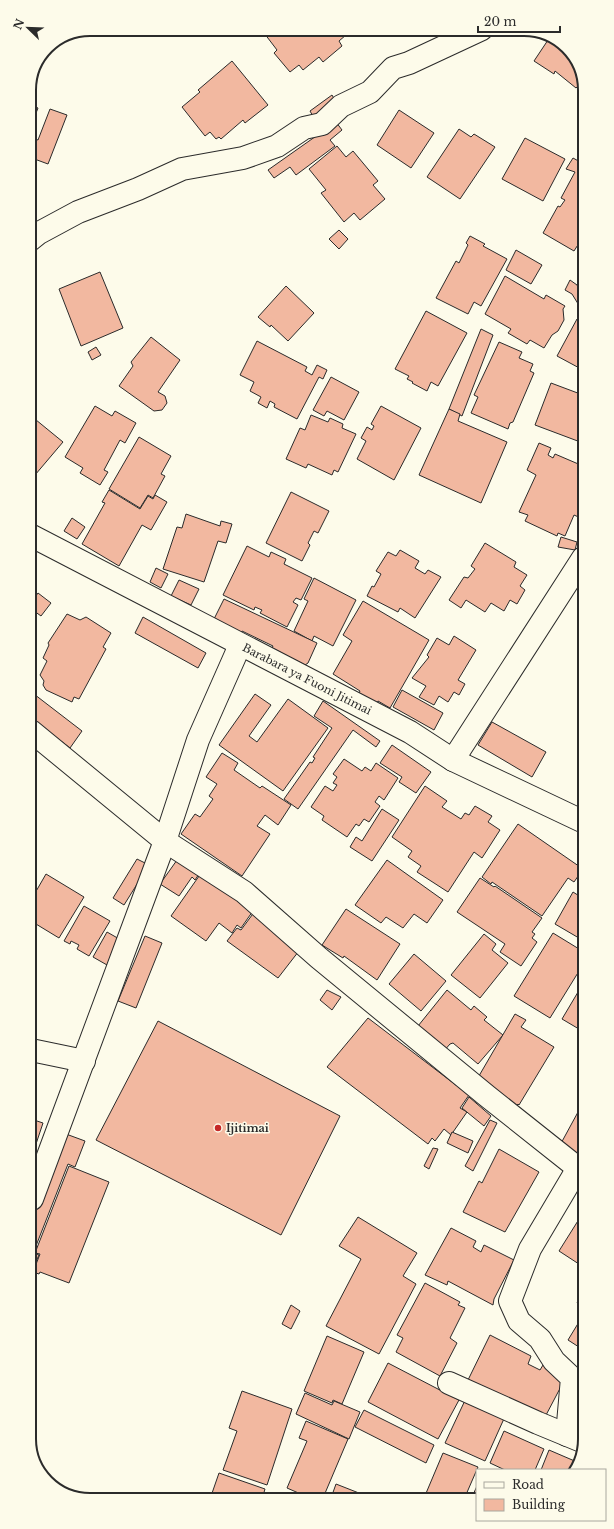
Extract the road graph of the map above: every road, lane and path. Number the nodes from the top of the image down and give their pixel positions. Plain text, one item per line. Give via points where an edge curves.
1 (467, 36) edge
2 (36, 236) edge
3 (36, 538) edge
4 (578, 566) edge
5 (240, 645) junction
6 (36, 735) edge
7 (452, 760) junction
8 (578, 819) edge
9 (165, 841) junction
10 (36, 1051) edge
11 (84, 1062) junction
12 (578, 1168) edge
13 (578, 1175) edge
14 (36, 1188) edge
15 (449, 1383) dead end
16 (575, 1438) edge

1 - 2 street via 393,68 370,92 341,106 322,124 304,128 277,146 243,158 182,169 78,212
3 - 5 street, Barabara ya Fuoni Jitimai
4 - 7 street
5 - 7 street, Barabara ya Fuoni Jitimai via 410,732
5 - 9 street via 198,740
6 - 9 street
7 - 8 street, Barabara ya Fuoni Jitimai
9 - 11 street
9 - 12 street via 244,892 318,958
10 - 11 street
11 - 14 street
13 - 16 street via 530,1249 510,1301 519,1321 540,1339 554,1360 572,1378
15 - 16 street

